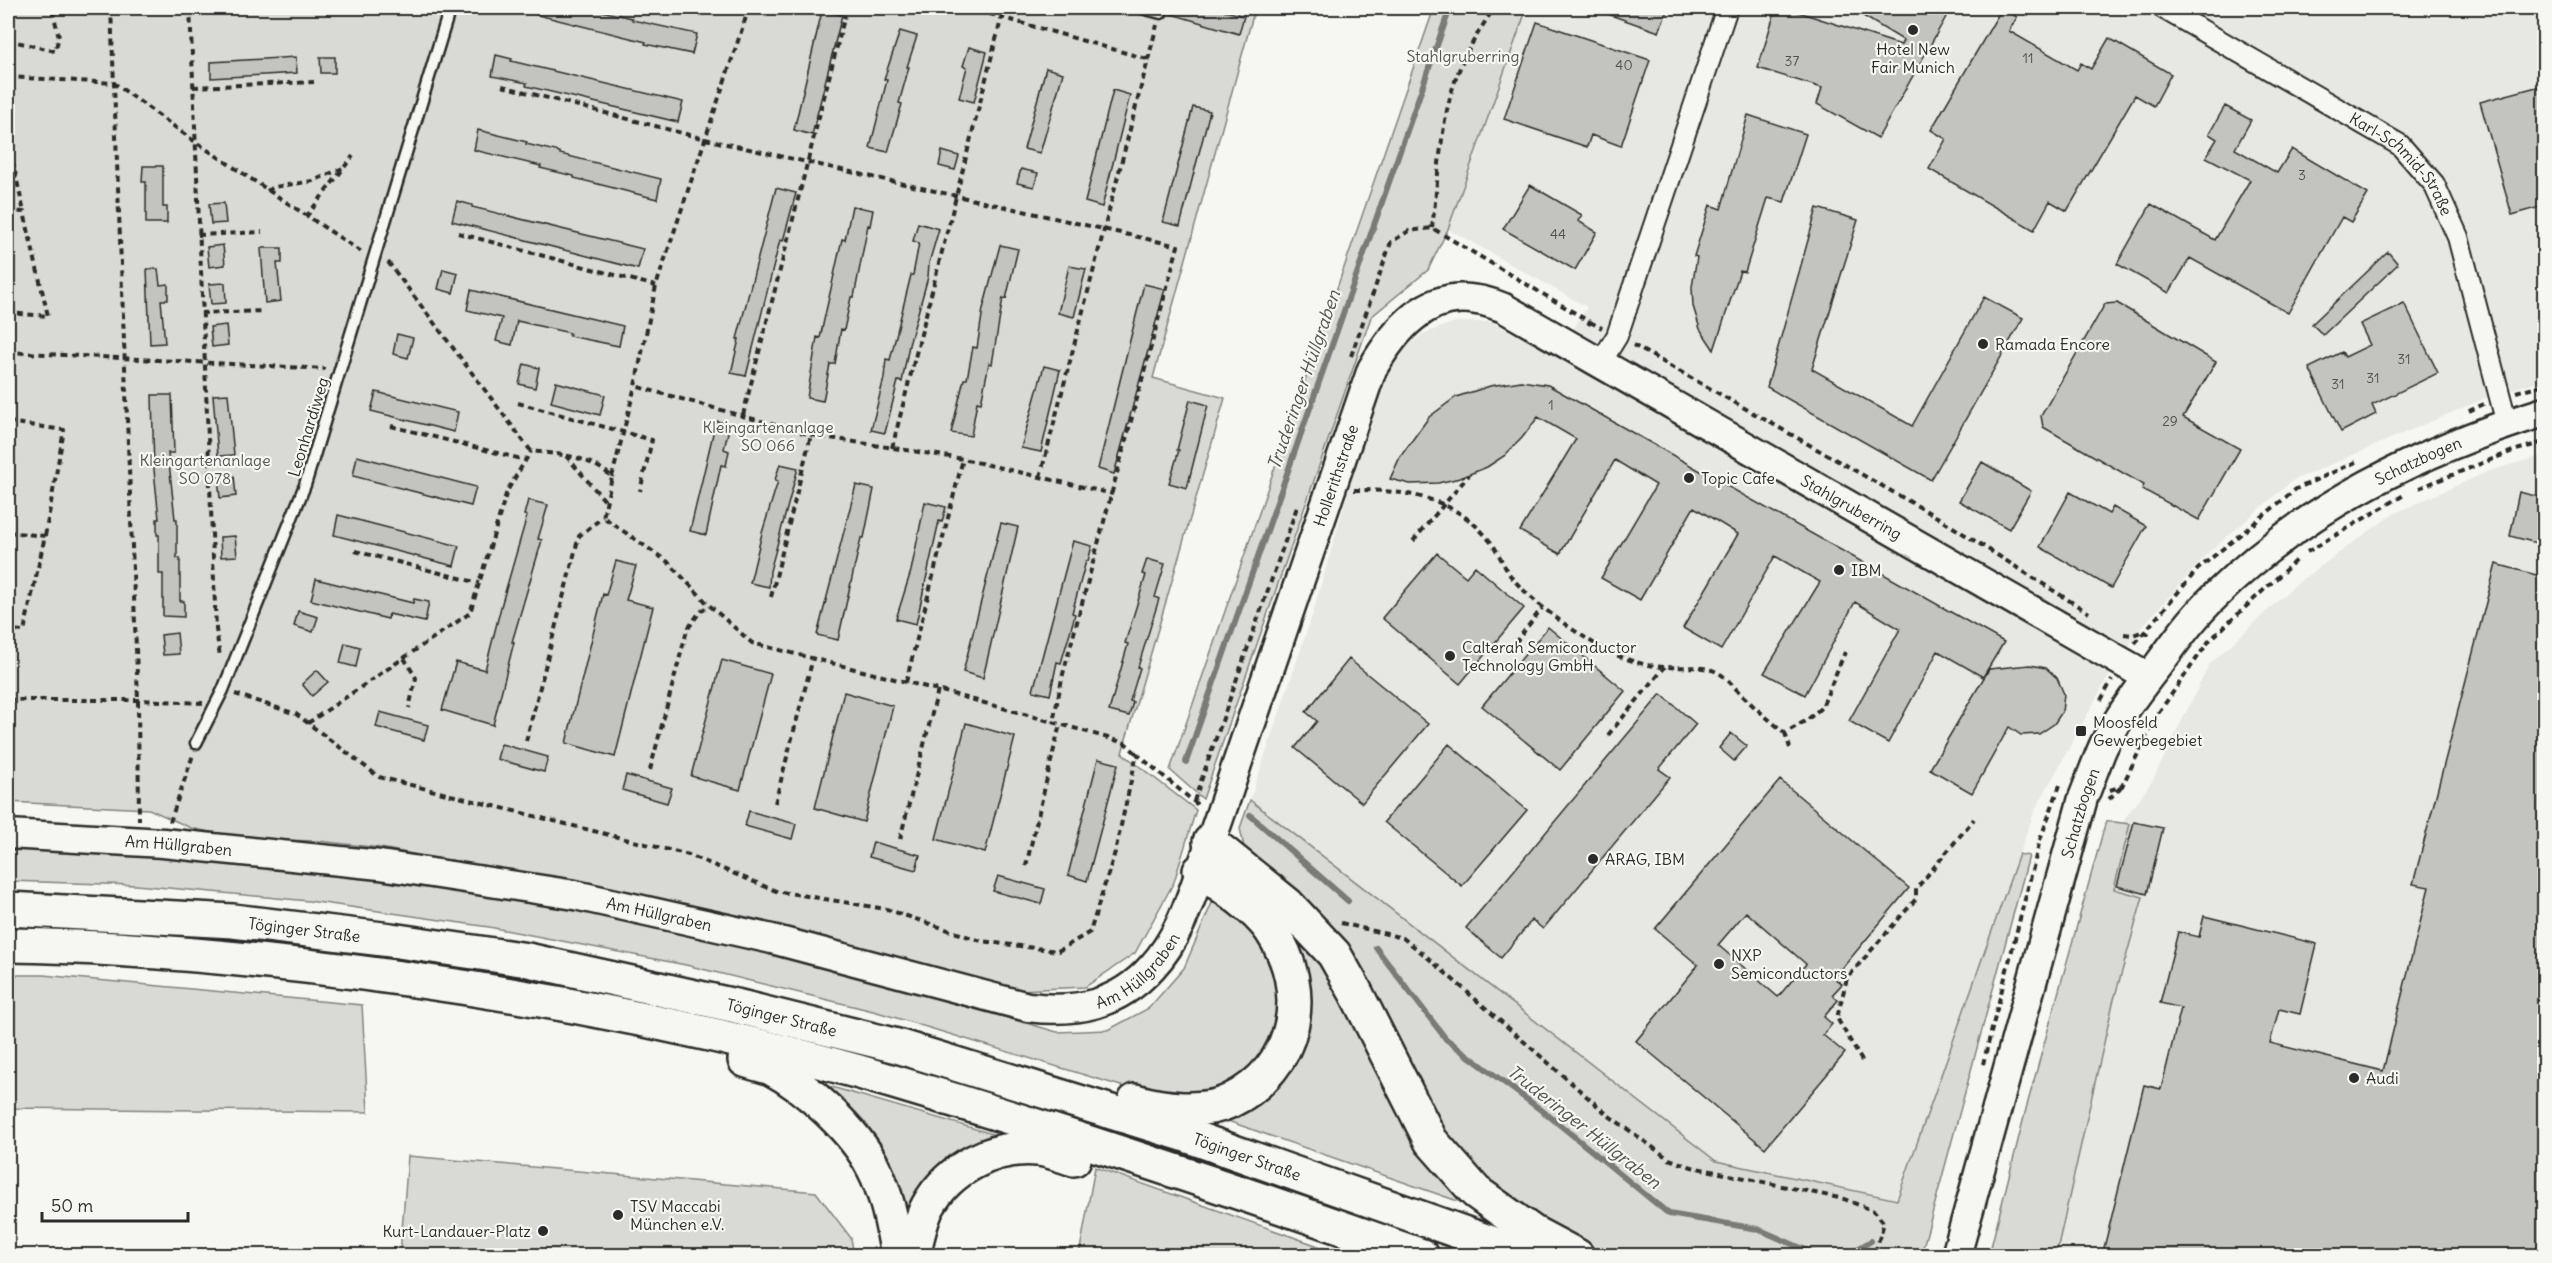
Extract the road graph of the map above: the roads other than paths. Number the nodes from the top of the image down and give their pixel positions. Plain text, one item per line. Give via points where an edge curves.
1 (450, 8) edge
2 (1142, 8) edge
3 (1727, 8) edge
4 (2163, 8) edge
5 (1161, 13) road end
6 (1601, 362) junction
7 (2544, 412) edge
8 (2506, 424) junction
9 (2148, 678) junction
10 (196, 743) road end
11 (8, 834) edge
12 (1205, 857) junction
13 (8, 909) edge
14 (8, 945) edge
15 (695, 1031) junction
16 (940, 1059) junction
17 (1188, 1174) junction
18 (898, 1256) edge
19 (913, 1256) edge
20 (1422, 1256) edge
21 (1528, 1256) edge
22 (1577, 1256) edge
23 (1956, 1256) edge

1 - 10 lane, Leonhardiweg via 305,485 223,690
2 - 5 lane
3 - 6 street via 1617,336
4 - 8 street, Karl-Schmid-Straße via 2400,145 2418,164 2434,184 2458,237
6 - 9 main road, Stahlgruberring
6 - 12 main road, Hollerithstraße via 1504,308 1476,299 1453,299 1428,306 1405,321 1372,369
7 - 8 main road, Schatzbogen
8 - 9 main road, Schatzbogen via 2400,467 2318,513 2213,597
9 - 23 main road, Schatzbogen via 2071,794
11 - 12 main road, Am Hüllgraben via 380,865 575,895 772,939 1052,1010 1097,1003 1137,983 1172,944
12 - 16 highway via 1234,894 1270,929 1288,964 1295,1000 1290,1037 1276,1064 1252,1087 1228,1102 1187,1110 1152,1106 997,1059
12 - 22 highway via 1287,904 1334,954 1431,1141 1476,1192 1532,1232
13 - 16 highway, Töginger Straße via 234,921 528,960 736,1006
14 - 15 highway via 186,953 388,975 523,996
15 - 17 highway via 891,1082
15 - 18 highway via 720,1053 771,1068 821,1103 851,1134 874,1167
16 - 21 highway, Töginger Straße via 1183,1134
17 - 19 highway via 1142,1177 1038,1149 999,1152 952,1174 928,1206
17 - 20 highway

